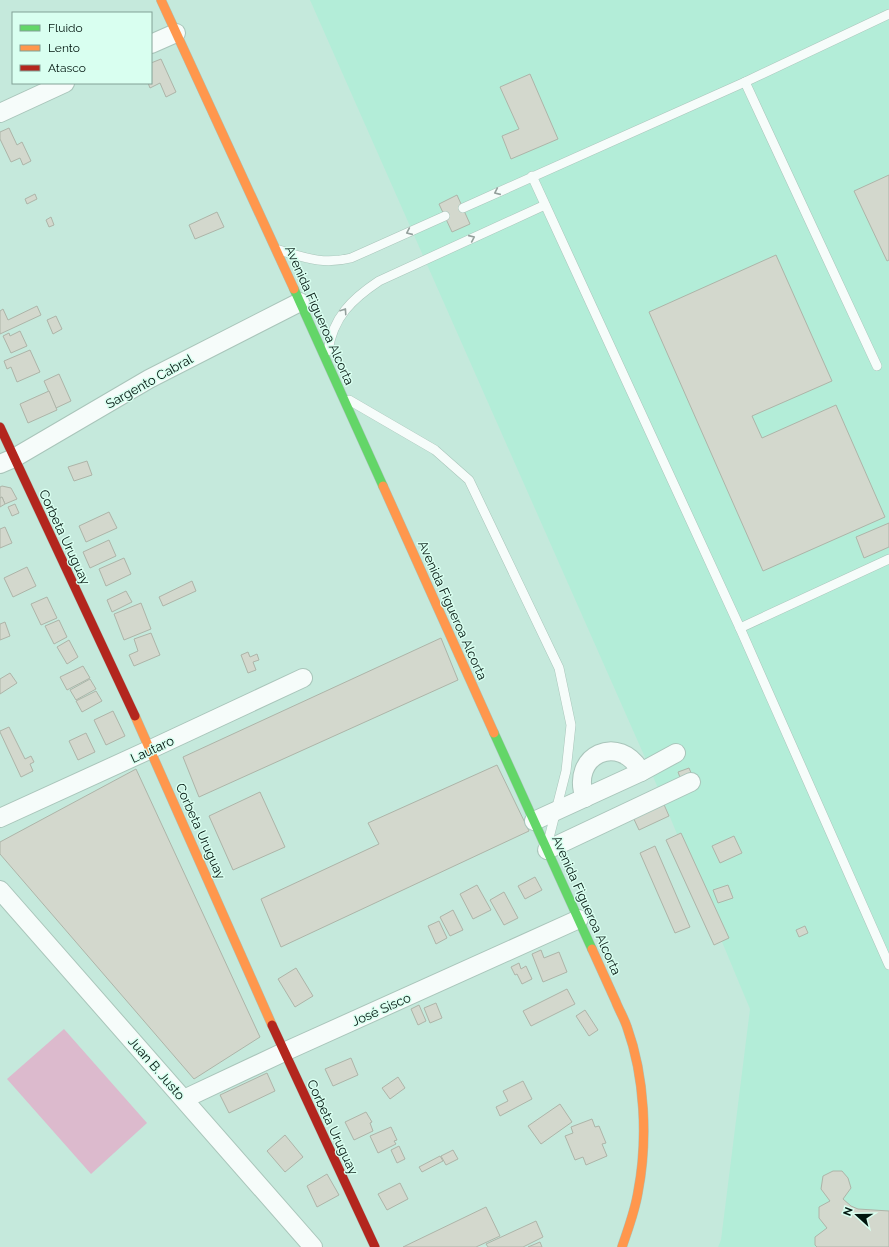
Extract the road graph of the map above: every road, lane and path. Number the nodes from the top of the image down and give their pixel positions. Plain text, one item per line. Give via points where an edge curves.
1 (161, 0) edge
2 (889, 14) edge
3 (176, 33) junction
4 (152, 44) edge
5 (745, 82) junction
6 (63, 84) edge
7 (0, 113) edge
8 (532, 176) junction
9 (545, 205) junction
10 (463, 208) dead end
11 (445, 216) dead end
12 (276, 248) junction
13 (300, 302) junction
14 (326, 361) junction
15 (877, 366) dead end
16 (342, 396) junction
17 (0, 427) edge
18 (7, 461) edge
19 (889, 559) edge
20 (740, 628) junction
21 (303, 678) dead end
22 (152, 750) junction
23 (676, 753) dead end
24 (641, 772) junction
25 (691, 782) dead end
26 (585, 798) junction
27 (556, 811) junction
28 (0, 818) edge
29 (534, 821) junction
30 (547, 848) junction
31 (0, 890) edge
32 (579, 919) junction
33 (889, 965) edge
34 (284, 1052) junction
35 (184, 1099) junction
36 (313, 1247) edge
37 (376, 1247) edge
38 (622, 1247) edge

1 - 3 main road, Avenida Figueroa Alcorta
2 - 5 lane
3 - 4 street
3 - 12 main road, Avenida Figueroa Alcorta
5 - 8 lane
5 - 15 lane
6 - 7 street
8 - 9 lane
8 -> 10 lane
14 -> 9 lane via 329,342 336,324 347,307 363,291 378,281
9 - 20 lane
11 -> 12 lane via 340,261 306,259
12 - 13 main road, Avenida Figueroa Alcorta
13 - 14 main road, Avenida Figueroa Alcorta
13 - 18 street, Sargento Cabral via 149,379
14 - 16 main road, Avenida Figueroa Alcorta
16 - 27 lane via 435,450 469,480 559,668 571,725 566,771
16 - 29 main road, Avenida Figueroa Alcorta
17 - 18 main road, Corbeta Uruguay
18 - 22 main road, Corbeta Uruguay
19 - 20 lane
20 - 33 lane
21 - 22 street, Lautaro
22 - 28 street, Lautaro
22 - 34 main road, Corbeta Uruguay
23 - 24 street
24 - 26 street
24 - 26 street via 629,756 609,751 599,754 584,768 581,788
25 - 30 street
26 - 27 street
27 - 29 street
27 - 30 lane
29 - 30 main road, Avenida Figueroa Alcorta
30 - 32 main road, Avenida Figueroa Alcorta
31 - 35 street, Juan B. Justo
32 - 34 street, José Sisco
32 - 38 main road, Avenida Figueroa Alcorta via 627,1027 640,1076 643,1104 643,1163 637,1200
34 - 35 street, José Sisco
34 - 37 main road, Corbeta Uruguay
35 - 36 street, Juan B. Justo

